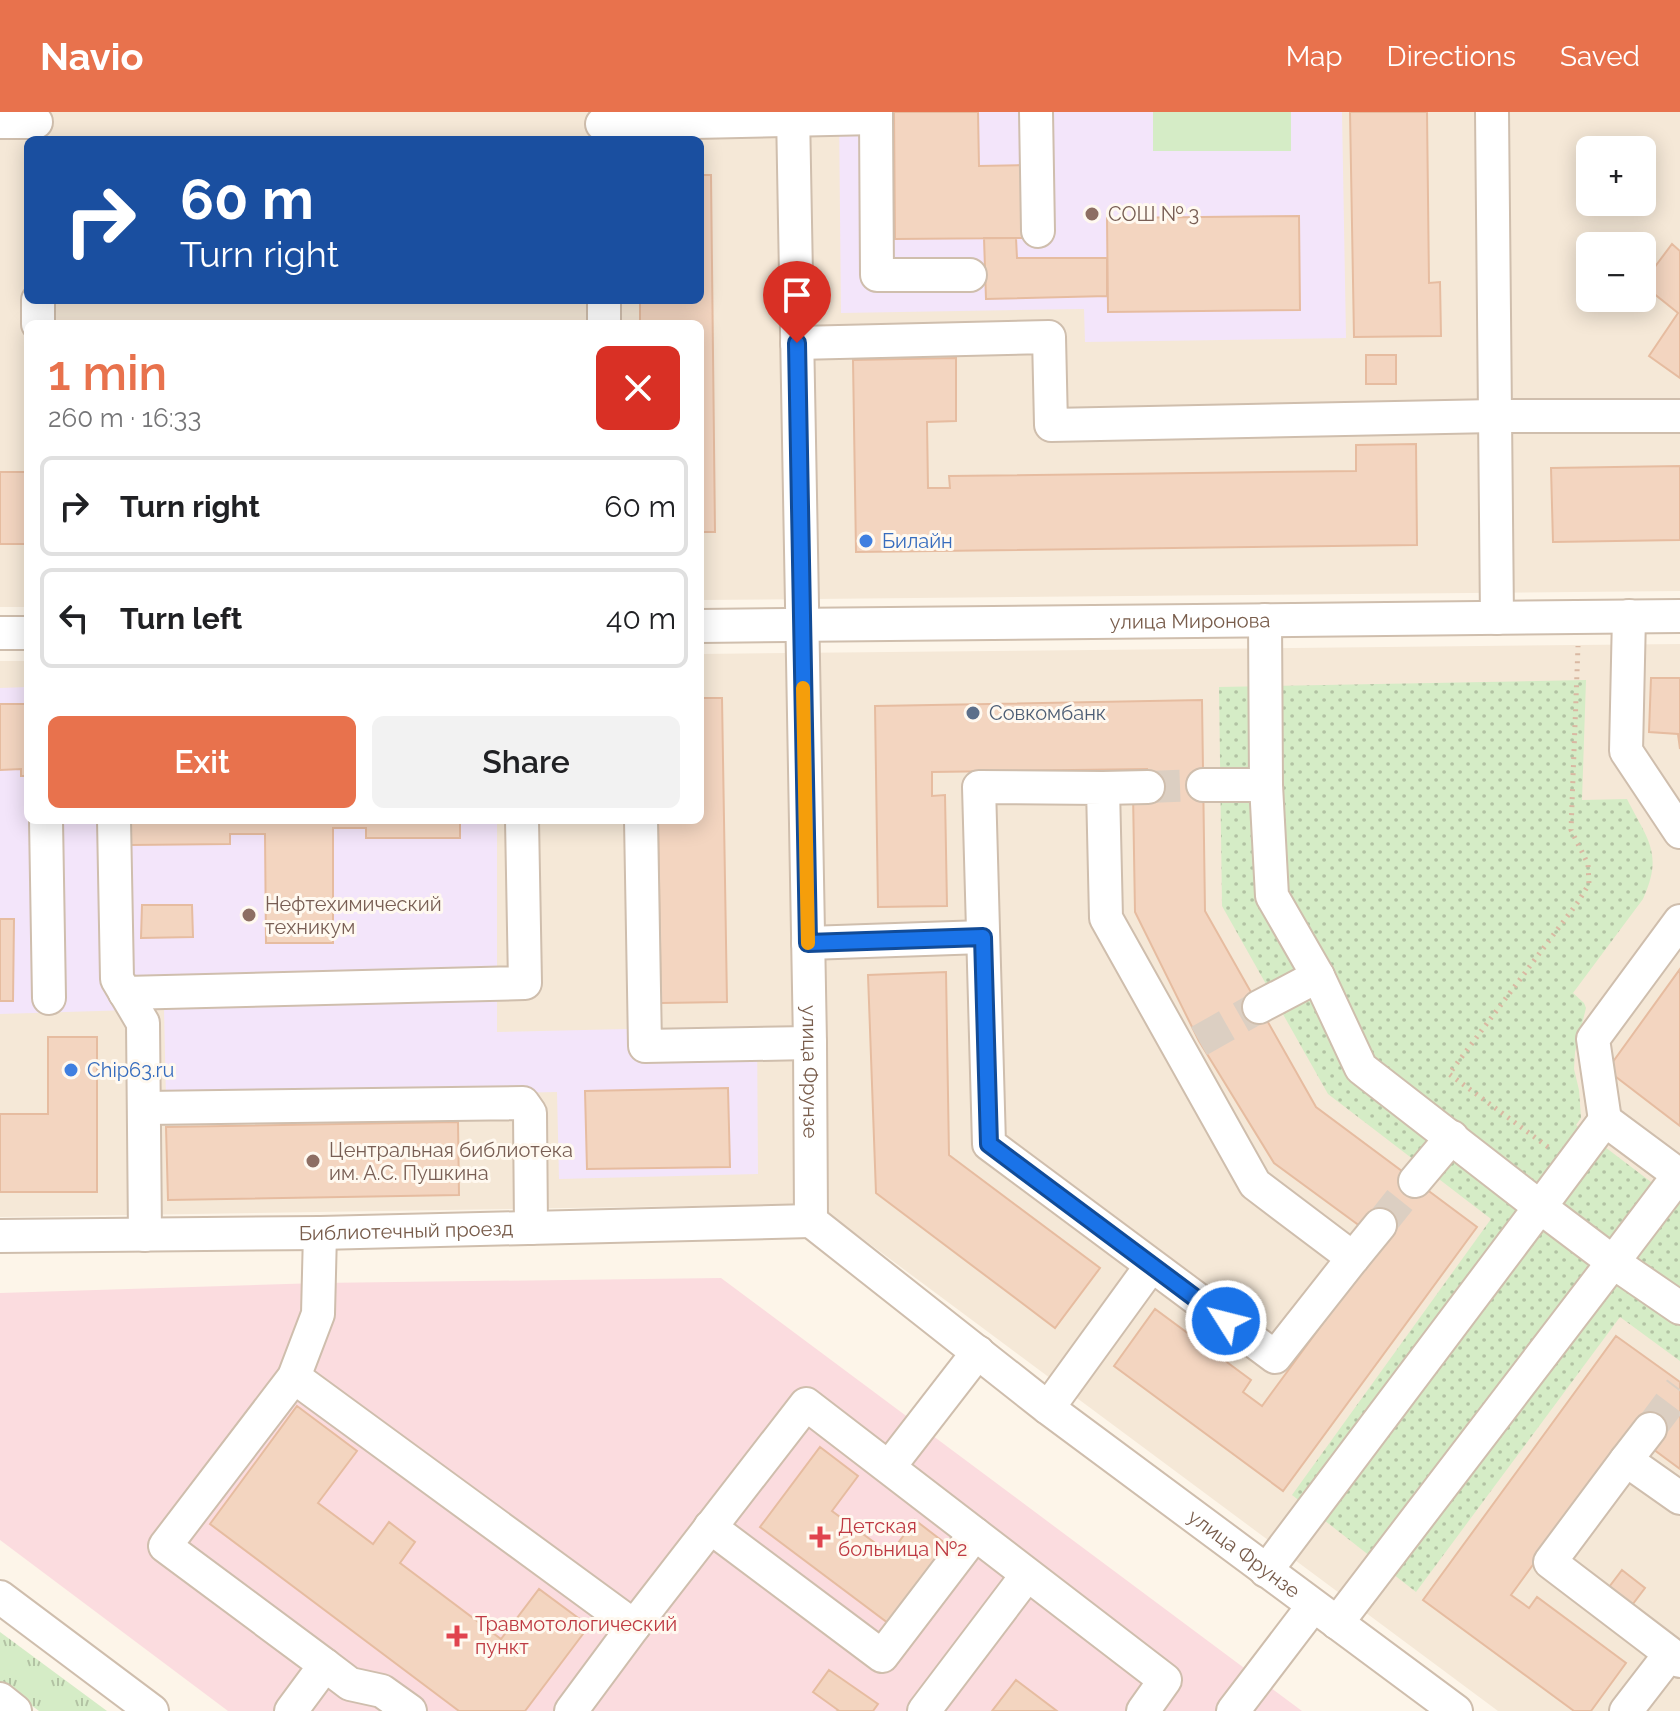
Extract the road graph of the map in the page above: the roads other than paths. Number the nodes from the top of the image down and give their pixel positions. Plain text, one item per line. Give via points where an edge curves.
1 (1036, 112) edge
2 (1492, 112) edge
3 (876, 115) edge
4 (793, 116) edge
5 (0, 122) edge
6 (36, 125) edge
7 (602, 125) edge
8 (1038, 231) dead end
9 (970, 275) dead end
10 (797, 343) junction
11 (1495, 416) junction
12 (1680, 416) edge
13 (1629, 616) junction
14 (1680, 616) edge
15 (1497, 618) junction
16 (1265, 620) junction
17 (803, 625) junction
18 (704, 626) edge
19 (0, 633) edge
20 (24, 633) edge
21 (1203, 785) tunnel mouth
22 (1266, 785) junction
23 (1148, 787) tunnel mouth
24 (1103, 788) junction
25 (46, 824) edge
26 (114, 824) edge
27 (522, 824) edge
28 (641, 824) edge
29 (1680, 832) edge
30 (1680, 921) edge
31 (983, 937) junction
32 (808, 943) junction
33 (1318, 976) junction
34 (125, 993) junction
35 (49, 998) dead end
36 (1259, 1007) tunnel mouth
37 (810, 1043) junction
38 (145, 1108) junction
39 (1605, 1120) junction
40 (1452, 1137) junction
41 (1679, 1175) edge
42 (1415, 1181) tunnel mouth
43 (1540, 1207) junction
44 (811, 1221) junction
45 (1380, 1225) tunnel mouth
46 (531, 1228) junction
47 (320, 1233) junction
48 (145, 1235) junction
49 (0, 1236) edge
50 (1353, 1258) junction
51 (1613, 1262) junction
52 (1151, 1266) junction
53 (1680, 1308) edge
54 (978, 1352) junction
55 (294, 1377) junction
56 (1048, 1408) junction
57 (1650, 1429) tunnel mouth
58 (1626, 1460) junction
59 (889, 1467) junction
60 (1680, 1498) edge
61 (710, 1527) junction
62 (975, 1534) junction
63 (1266, 1571) junction
64 (1027, 1575) junction
65 (0, 1597) edge
66 (1325, 1614) junction
67 (634, 1626) junction
68 (1675, 1657) edge
69 (325, 1665) junction
70 (0, 1699) edge
71 (15, 1711) edge
72 (152, 1711) edge
73 (291, 1711) edge
74 (410, 1711) edge
75 (571, 1711) edge
76 (924, 1711) edge
77 (1143, 1711) edge
78 (1233, 1711) edge
79 (1456, 1711) edge
80 (1626, 1711) edge

1 - 8 street
2 - 11 street
3 - 4 street
3 - 9 street via 877,275
4 - 7 street
4 - 10 street, улица Фрунзе
5 - 6 street
10 - 11 street via 1049,337 1051,425
10 - 17 street, улица Фрунзе
11 - 12 street
11 - 15 street
13 - 14 street, улица Миронова
13 - 15 street, улица Миронова
13 - 29 street via 1626,751
15 - 16 street, улица Миронова
16 - 17 street, улица Миронова
16 - 22 street
17 - 18 street, улица Миронова
17 - 32 street, улица Фрунзе
19 - 20 street
21 - 22 street
22 - 33 street via 1272,896
23 - 24 street
24 - 31 street via 979,787
24 - 50 street via 1106,918 1190,1046 1255,1184
25 - 35 street
26 - 34 street via 117,979
27 - 34 street via 525,983
28 - 37 street via 645,1046
30 - 39 street via 1593,1039
31 - 32 street
31 - 52 street via 989,1144
32 - 37 street, улица Фрунзе
33 - 36 street
33 - 40 street via 1361,1068
34 - 38 street via 143,1023
37 - 44 street, улица Фрунзе
38 - 46 street via 523,1103 530,1113
38 - 48 street
39 - 41 street
39 - 43 street
40 - 42 street
40 - 43 street
41 - 51 street
43 - 51 street
43 - 63 street
44 - 46 street, Библиотечный проезд
44 - 54 street, улица Фрунзе
45 - 50 street
46 - 47 street, Библиотечный проезд
47 - 48 street, Библиотечный проезд
47 - 55 street via 318,1314
48 - 49 street, Библиотечный проезд
50 - 52 street via 1275,1357
51 - 53 street
51 - 66 street
52 - 56 street
54 - 56 street, улица Фрунзе
54 - 59 street
55 - 67 street
55 - 69 street via 165,1546
56 - 63 street, улица Фрунзе
57 - 58 street
58 - 60 street
58 - 68 street via 1550,1562
59 - 61 street via 806,1404
59 - 62 street
61 - 62 street via 882,1656
61 - 67 street
62 - 64 street
63 - 66 street, улица Фрунзе
64 - 76 street
64 - 77 street via 1165,1680
65 - 72 street
66 - 78 street
66 - 79 street, улица Фрунзе
67 - 75 street
68 - 80 street
69 - 73 street
69 - 74 street via 350,1684 382,1691
70 - 71 street

